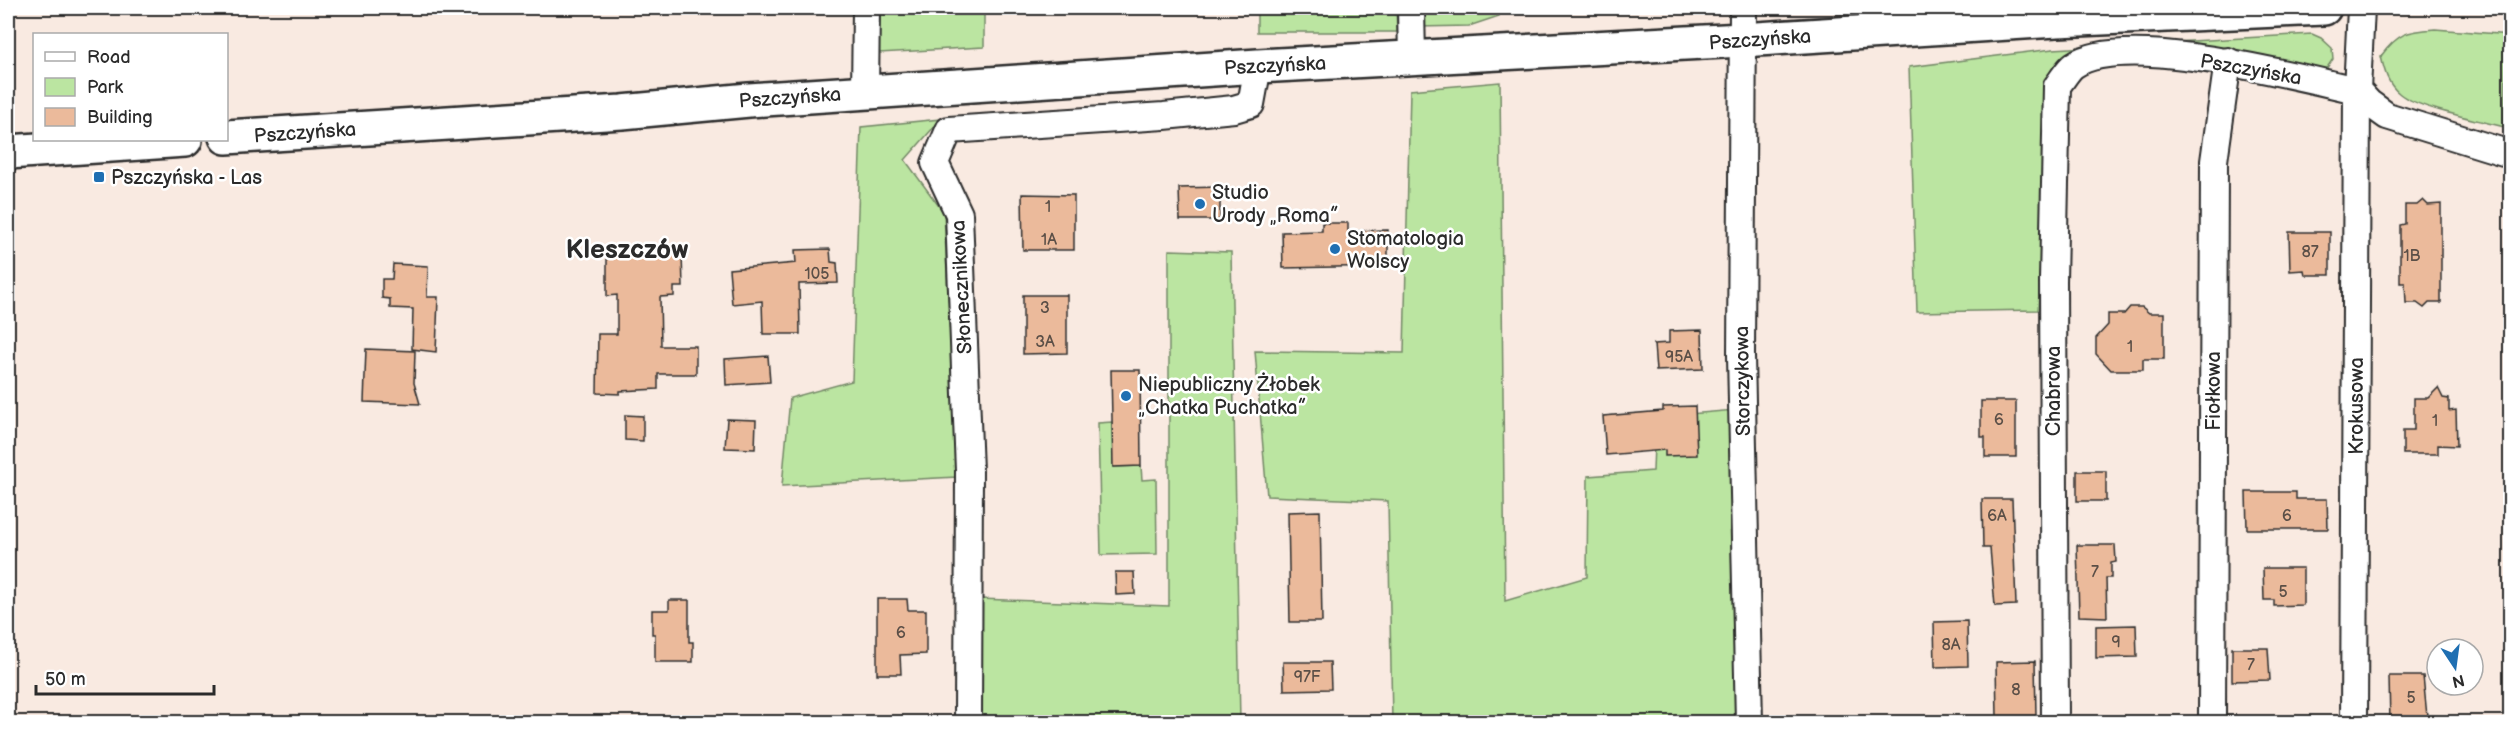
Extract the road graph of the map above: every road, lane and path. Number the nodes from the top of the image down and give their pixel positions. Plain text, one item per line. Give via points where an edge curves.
1 (866, 8) edge
2 (1411, 8) edge
3 (1743, 8) edge
4 (2324, 8) edge
5 (2361, 8) edge
6 (2057, 14) edge
7 (1742, 40) junction
8 (1412, 58) junction
9 (2228, 61) junction
10 (2073, 65) joint
11 (1258, 66) junction
12 (2357, 90) junction
13 (865, 92) junction
14 (228, 137) edge
15 (170, 141) edge
16 (8, 152) edge
17 (2511, 154) edge
18 (968, 723) edge
19 (1749, 723) edge
20 (2055, 723) edge
21 (2212, 723) edge
22 (2354, 723) edge

1 - 13 street
2 - 8 street
3 - 7 street, Storczykowa
4 - 6 main road, Pszczyńska
5 - 12 street
6 - 7 main road, Pszczyńska
7 - 8 main road, Pszczyńska
7 - 19 street, Storczykowa via 1741,356
8 - 11 main road, Pszczyńska
9 - 10 street, Pszczyńska via 2130,52
9 - 12 street, Pszczyńska
9 - 21 street, Fiołkowa via 2214,161
10 - 20 street, Chabrowa via 2057,86 2053,281
11 - 13 main road, Pszczyńska
11 - 18 street, Słonecznikowa via 1251,104 1234,109 949,130 944,141 935,163 959,214 969,471
12 - 17 street, Pszczyńska via 2387,116
12 - 22 street, Krokusowa
13 - 14 main road, Pszczyńska
15 - 16 main road

